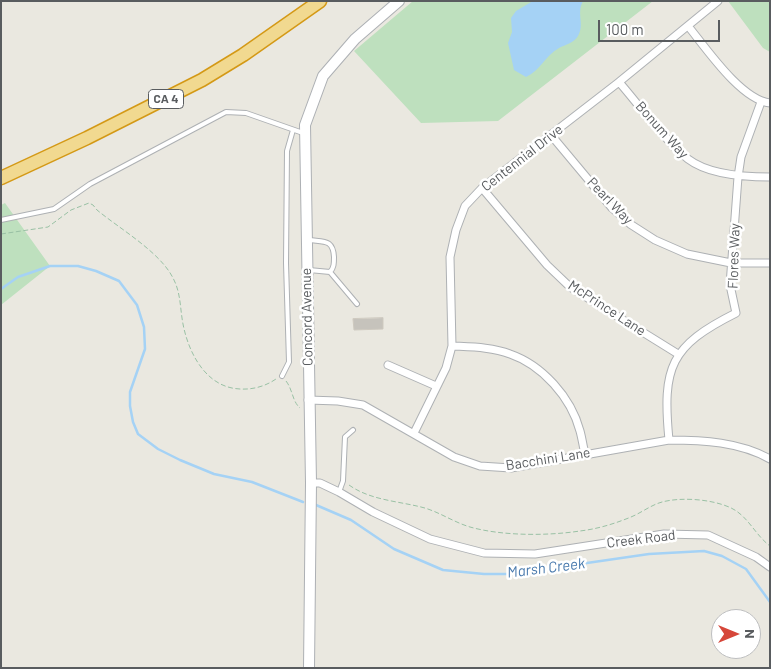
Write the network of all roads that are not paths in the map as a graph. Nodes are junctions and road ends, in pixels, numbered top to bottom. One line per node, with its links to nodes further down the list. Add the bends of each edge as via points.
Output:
1 (320, 1): 13 (highway, CA 4, via 202,80)
2 (399, 1): 9 (street, Concord Avenue, via 356,39 323,76 305,125)
3 (718, 1): 4 (street, Centennial Drive)
4 (688, 26): 5 (street, Centennial Drive); 6 (street, via 729,76)
5 (619, 82): 10 (street, Centennial Drive); 11 (street, Bonum Way, via 672,144 690,160 710,170)
6 (761, 102): 7 (street); 11 (street, Flores Way, via 741,157)
7 (770, 103)
8 (293, 130): 9 (lane); 15 (lane, via 246,113 226,112 90,184 54,209); 25 (lane, via 287,151 289,362)
9 (305, 134): 16 (street, Concord Avenue)
10 (551, 135): 14 (street, Centennial Drive); 17 (street, Pearl Way, via 612,208 630,224 655,240 687,254)
11 (738, 177): 12 (street, Bonum Way); 17 (street, Flores Way)
12 (770, 177)
13 (1, 178)
14 (482, 188): 22 (street, Centennial Drive, via 465,206 450,257); 23 (street, McPrince Lane, via 547,265 570,287)
15 (1, 220)
16 (306, 240): 19 (street, Concord Avenue); 20 (lane, via 331,245 334,263)
17 (731, 263): 18 (street, Pearl Way); 23 (street, Flores Way, via 730,285 736,313 700,334)
18 (770, 263)
19 (307, 270): 20 (lane); 27 (street, Concord Avenue)
20 (330, 272): 21 (lane)
21 (357, 304)
22 (452, 346): 26 (street, Centennial Drive, via 446,368); 31 (street, via 508,353 529,362 559,390 571,408)
23 (678, 354): 30 (street, Flores Way, via 666,393)
24 (388, 365): 26 (street)
25 (282, 376)
26 (436, 386): 29 (street, Centennial Drive)
27 (308, 400): 29 (street, Bacchini Lane, via 364,405); 33 (street, Concord Avenue)
28 (353, 430): 34 (lane, via 345,437 343,481)
29 (414, 433): 31 (street, Bacchini Lane, via 454,456 480,466 511,468)
30 (669, 440): 31 (street, Bacchini Lane); 32 (street, Bacchini Lane, via 737,446)
31 (585, 454)
32 (770, 459)
33 (311, 483): 34 (street, Creek Road, via 320,483); 36 (street, Concord Avenue)
34 (339, 492): 35 (street, Creek Road, via 430,539 484,553 535,554 664,534 708,535)
35 (770, 567)
36 (309, 668)

